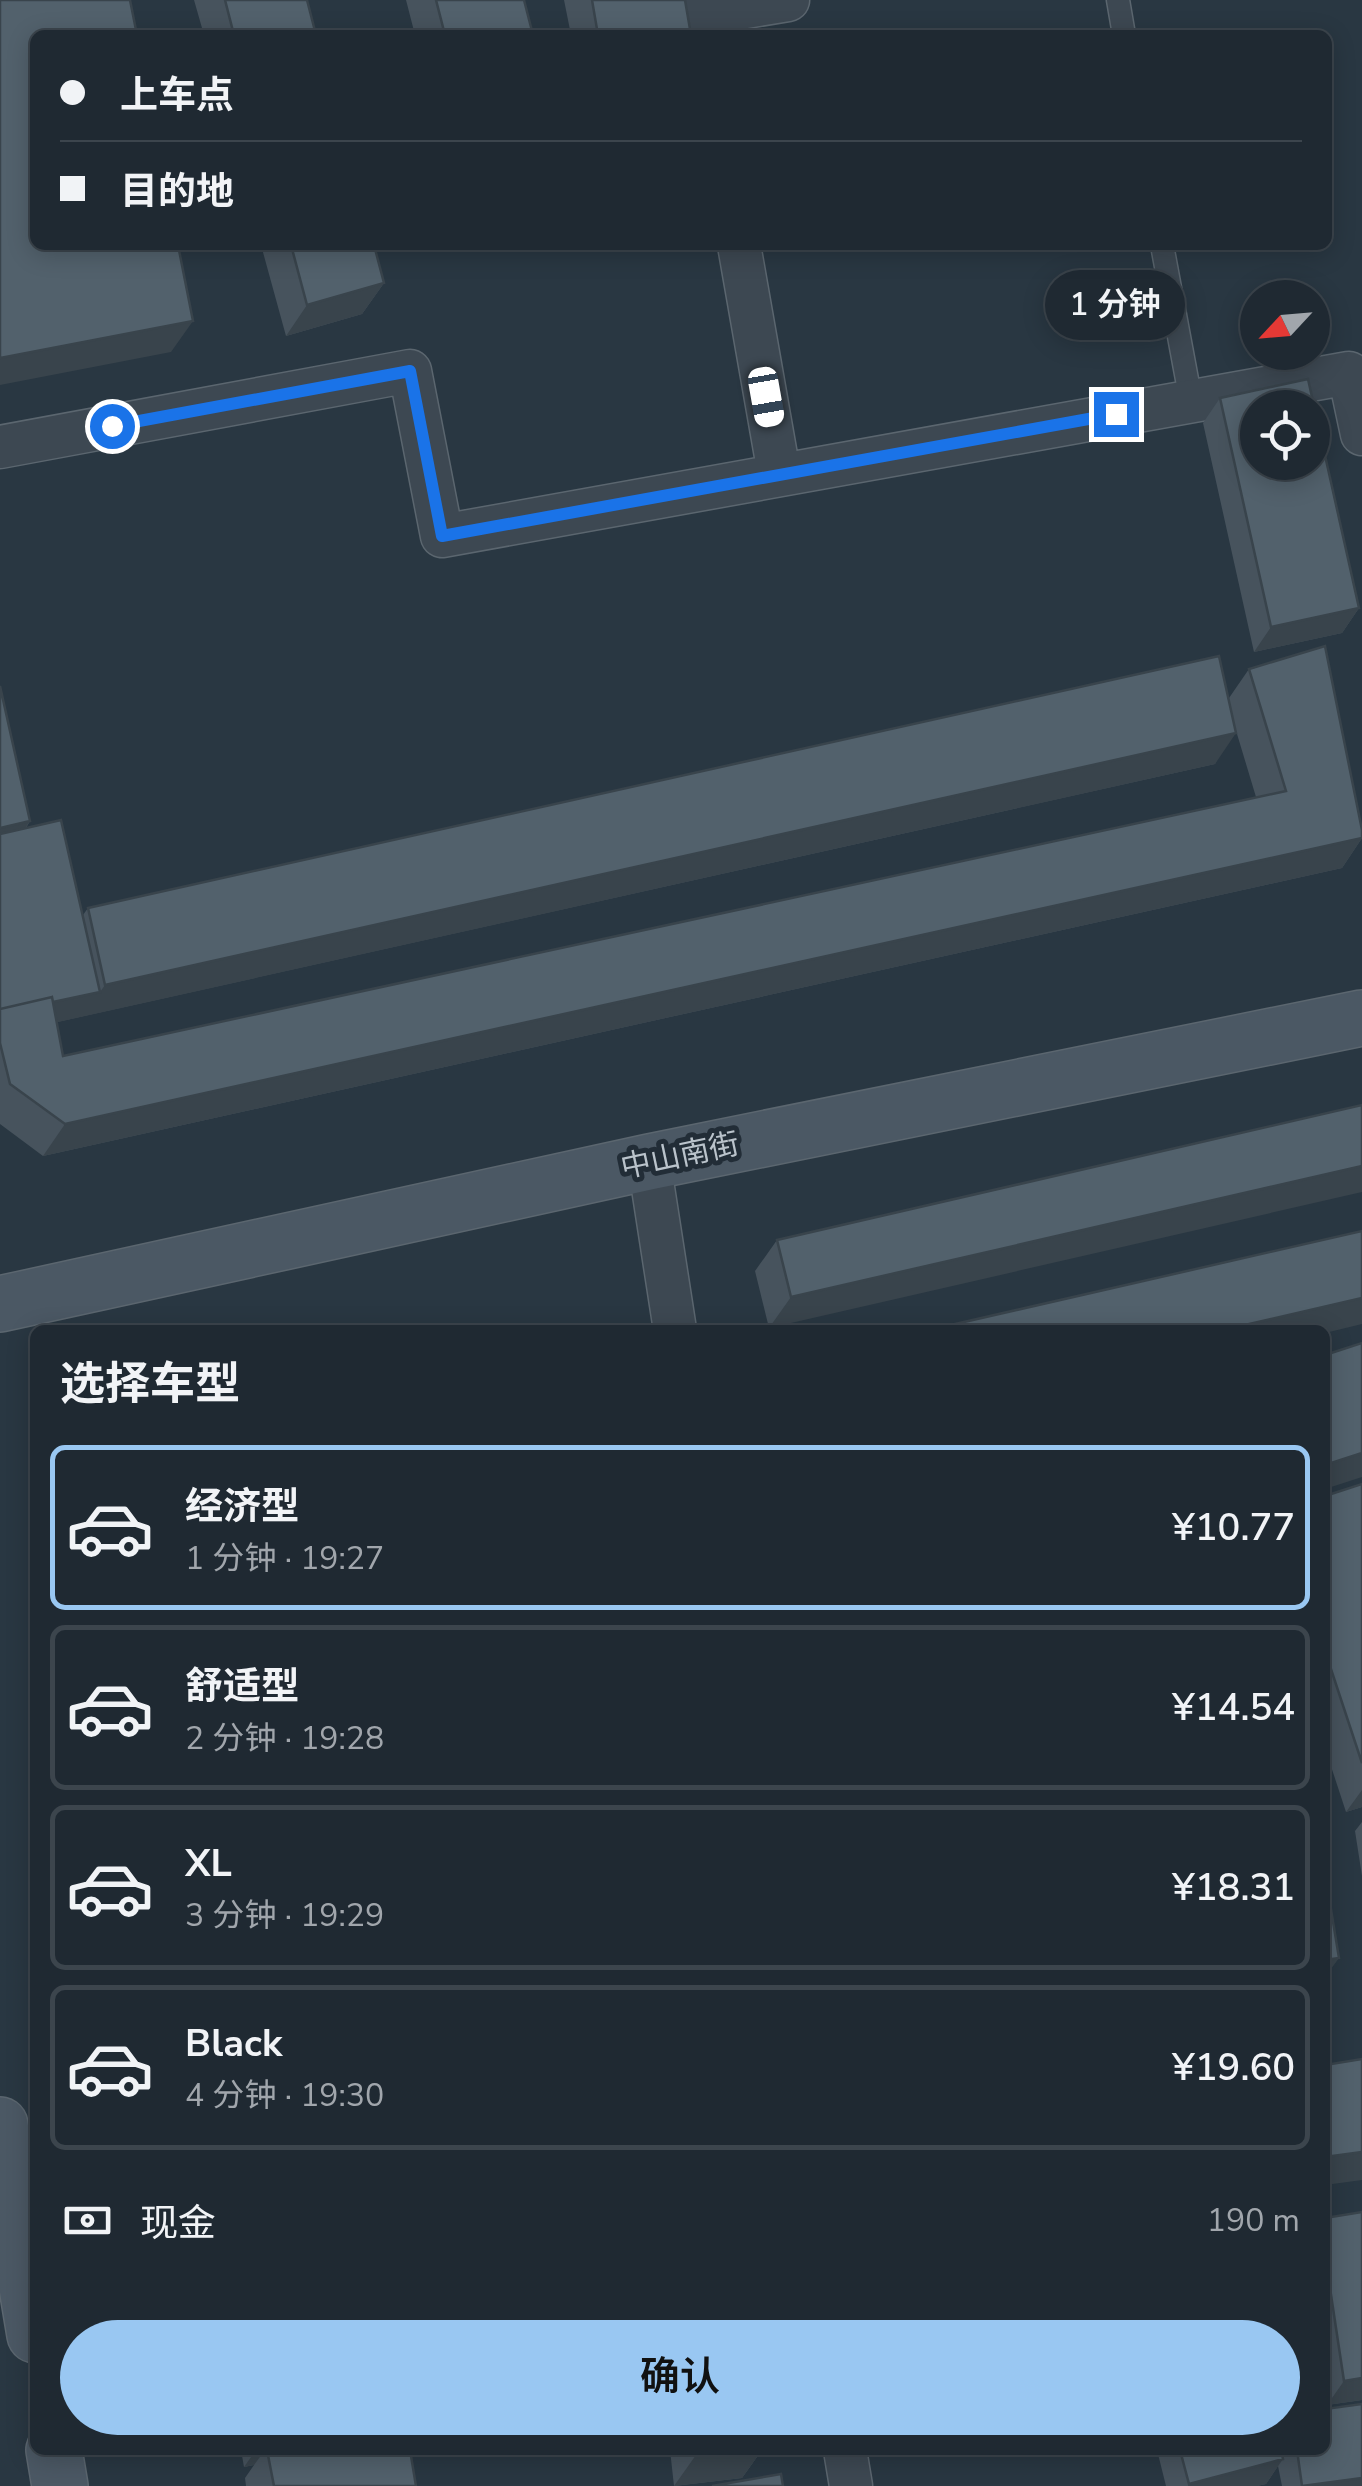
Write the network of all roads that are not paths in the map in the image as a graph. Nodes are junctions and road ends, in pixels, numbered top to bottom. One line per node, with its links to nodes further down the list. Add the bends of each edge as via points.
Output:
1 (788, 0): 3 (street)
2 (1118, 0): 4 (lane)
3 (698, 17)
4 (1123, 30)
5 (740, 250): 10 (street)
6 (1163, 250): 7 (lane)
7 (1190, 401): 8 (street, via 1349,373); 10 (street)
8 (1362, 434)
9 (0, 447): 10 (street, via 410,371 442,536)
10 (780, 474)
11 (1362, 1018): 12 (street, 中山南街)
12 (649, 1162): 13 (street, 中山南街); 14 (street)
13 (0, 1304)
14 (673, 1325)
15 (1, 2140): 16 (street)
16 (30, 2306)
17 (55, 2455): 19 (street)
18 (846, 2455): 20 (street)
19 (60, 2486)
20 (850, 2486)

